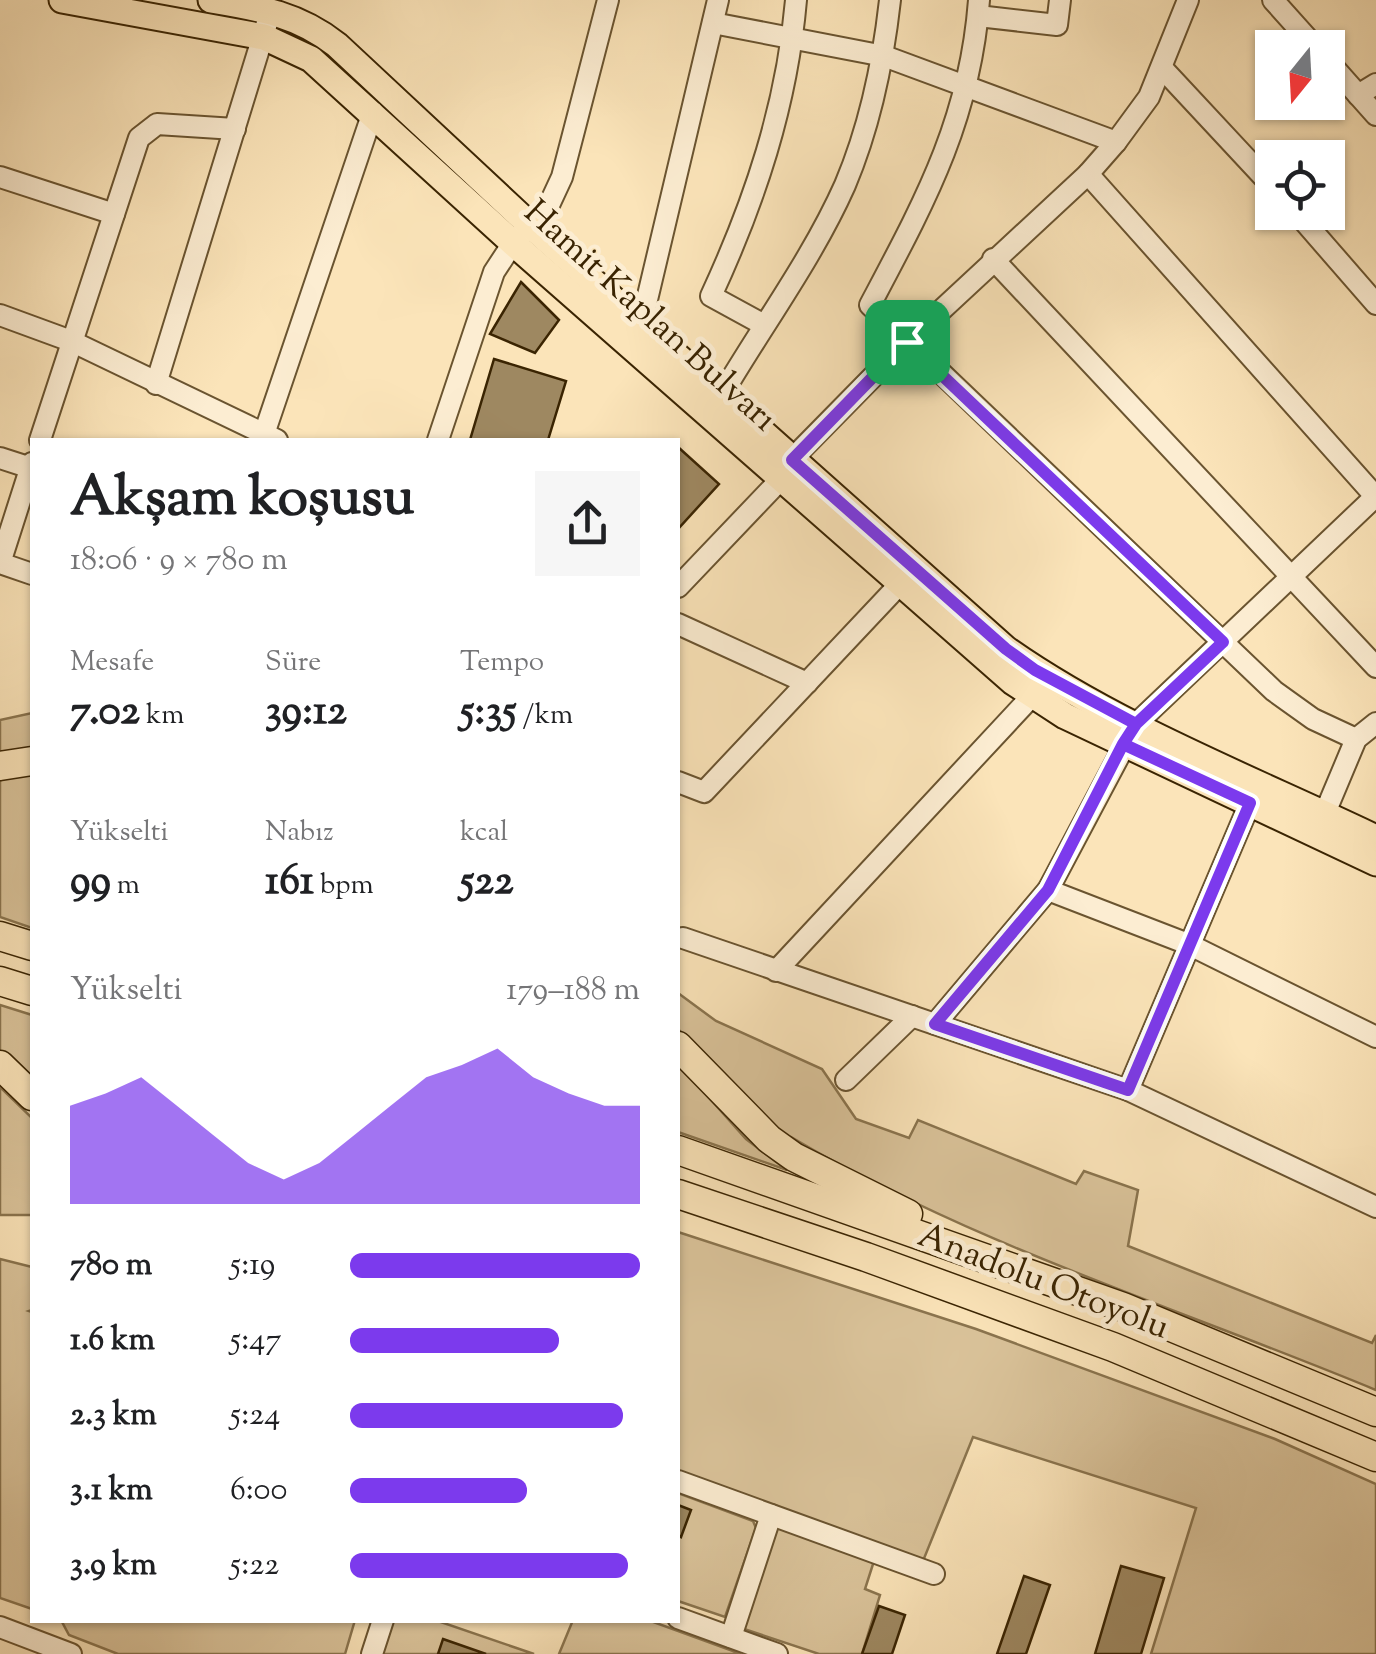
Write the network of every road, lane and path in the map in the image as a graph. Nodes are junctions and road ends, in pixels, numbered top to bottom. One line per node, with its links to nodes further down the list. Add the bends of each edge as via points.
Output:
1 (62, 0): 13 (main road, Hamit Kaplan Bulvarı)
2 (218, 0): 10 (main road, Hamit Kaplan Bulvarı); 13 (street)
3 (608, 0): 31 (street, via 562,176)
4 (718, 0): 12 (street)
5 (796, 0): 16 (street)
6 (890, 0): 17 (street)
7 (1060, 0): 11 (street, via 1056,25)
8 (1188, 0): 18 (street)
9 (1274, 0): 14 (street)
10 (271, 5): 15 (street); 31 (main road, Hamit Kaplan Bulvarı, via 337,45)
11 (979, 8): 20 (street)
12 (713, 23): 16 (street); 35 (street)
13 (214, 28): 15 (main road, Hamit Kaplan Bulvarı)
14 (1300, 30)
15 (264, 37): 22 (main road, Hamit Kaplan Bulvarı, via 312,59); 24 (street)
16 (793, 39): 17 (street); 36 (street, via 762,176 711,296)
17 (884, 56): 20 (street); 36 (street, via 843,189)
18 (1163, 69): 25 (street); 26 (street)
19 (1345, 73): 21 (street)
20 (969, 84): 25 (street); 38 (street, via 932,188 870,305)
21 (1367, 89): 23 (street)
22 (373, 112): 31 (main road, Hamit Kaplan Bulvarı); 42 (street)
23 (1376, 115)
24 (235, 129): 29 (street, via 172,123 148,128); 39 (street)
25 (1116, 142): 27 (street)
26 (1255, 168)
27 (1088, 174): 32 (street); 48 (street)
28 (0, 177): 29 (street)
29 (114, 214): 37 (street)
30 (1312, 230): 33 (street)
31 (522, 235): 35 (main road, Hamit Kaplan Bulvarı); 43 (street, via 494,272); 46 (main road, Hamit Kaplan Bulvarı)
32 (993, 259): 38 (street); 50 (street)
33 (1376, 304)
34 (0, 315): 37 (street)
35 (640, 325): 40 (main road, Hamit Kaplan Bulvarı)
36 (764, 325): 40 (street)
37 (70, 341): 39 (street); 41 (street)
38 (907, 342): 46 (street); 54 (street)
39 (156, 384): 42 (street)
40 (721, 396): 46 (main road, Hamit Kaplan Bulvarı)
41 (41, 438)
42 (268, 438)
43 (439, 438)
44 (0, 458): 45 (street)
45 (30, 466)
46 (786, 470): 51 (street); 52 (main road, Hamit Kaplan Bulvarı); 59 (main road, Hamit Kaplan Bulvarı, via 1006,649)
47 (30, 472): 49 (street, via 0,563)
48 (1376, 497): 50 (street)
49 (30, 573)
50 (1292, 574): 54 (street); 55 (street)
51 (680, 585)
52 (899, 585): 56 (street); 57 (main road, Hamit Kaplan Bulvarı)
53 (680, 625): 56 (street)
54 (1223, 642): 59 (street); 60 (street, via 1295,707)
55 (1376, 667)
56 (806, 684): 63 (street, via 704,792)
57 (1032, 696): 59 (main road, Hamit Kaplan Bulvarı); 73 (street)
58 (1376, 723): 60 (street)
59 (1130, 734): 64 (main road, Hamit Kaplan Bulvarı); 65 (main road, Hamit Kaplan Bulvarı); 68 (street)
60 (1356, 739): 65 (street)
61 (30, 761): 62 (highway)
62 (0, 766)
63 (680, 783)
64 (1250, 803): 65 (main road, Hamit Kaplan Bulvarı); 71 (street)
65 (1320, 823): 66 (main road, Hamit Kaplan Bulvarı); 67 (main road, Hamit Kaplan Bulvarı)
66 (1376, 838)
67 (1376, 862)
68 (1048, 890): 71 (street); 77 (street)
69 (0, 936): 72 (highway)
70 (683, 938): 73 (street)
71 (1188, 944): 78 (street); 82 (street)
72 (30, 945)
73 (776, 971): 76 (street)
74 (0, 981): 75 (highway)
75 (30, 990)
76 (912, 1016): 77 (street); 81 (street)
77 (935, 1024): 82 (street)
78 (1376, 1037)
79 (680, 1048): 89 (highway, via 740,1113 794,1157)
80 (0, 1065): 83 (highway)
81 (846, 1080)
82 (1128, 1090): 86 (street)
83 (30, 1094)
84 (680, 1151): 89 (highway, Anadolu Otoyolu)
85 (680, 1195): 88 (highway, Anadolu Otoyolu)
86 (1376, 1207)
87 (680, 1213): 88 (highway)
88 (866, 1257): 91 (highway, Anadolu Otoyolu, via 1113,1347)
89 (1032, 1274): 90 (highway, Anadolu Otoyolu)
90 (1376, 1412)
91 (1376, 1457)
92 (680, 1482): 93 (street)
93 (770, 1514): 94 (street); 98 (street)
94 (934, 1574)
95 (680, 1619): 98 (street)
96 (382, 1623): 100 (street)
97 (0, 1627): 99 (street)
98 (731, 1637): 101 (street)
99 (71, 1654)
100 (372, 1654)
101 (776, 1654)

